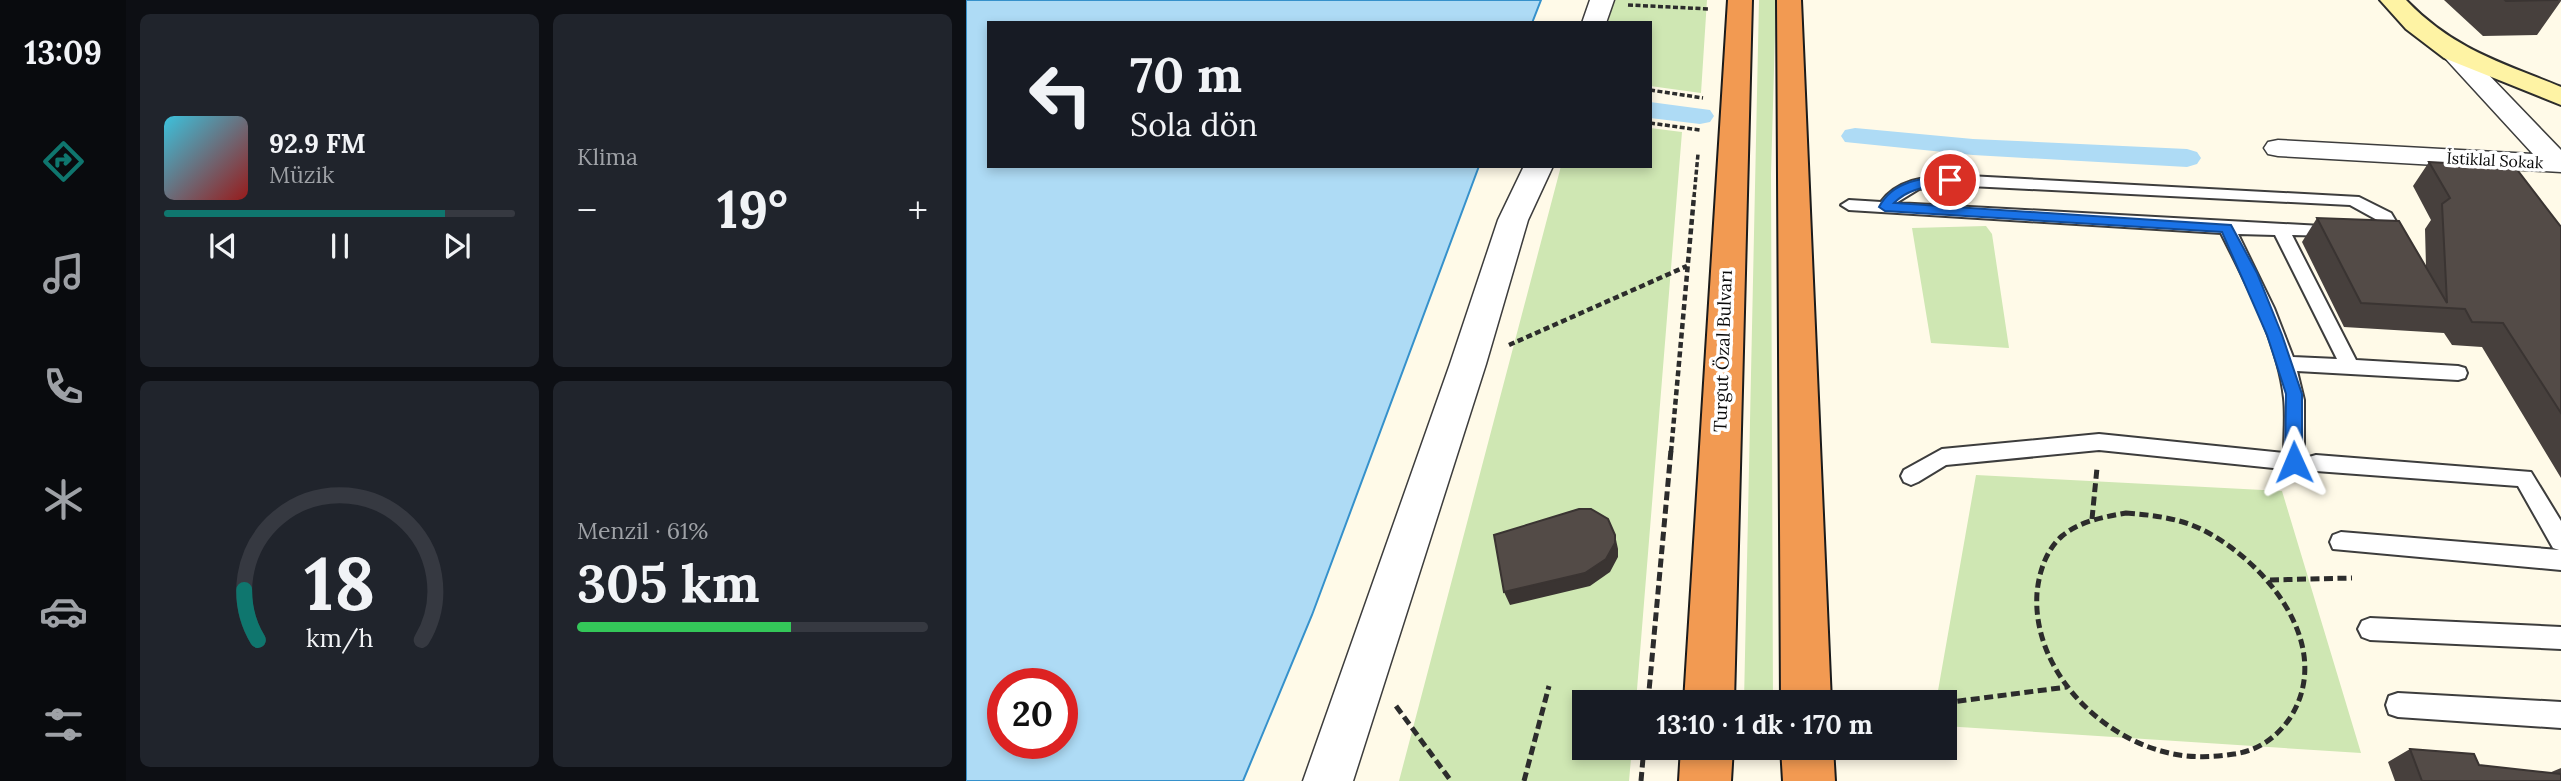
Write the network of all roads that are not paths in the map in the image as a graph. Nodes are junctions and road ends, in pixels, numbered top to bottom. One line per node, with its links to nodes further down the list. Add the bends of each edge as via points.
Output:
1 (1789, 0): 27 (highway)
2 (2392, 0): 4 (street)
3 (1720, 9): 26 (highway, Turgut Özal Bulvarı)
4 (2453, 52): 5 (street); 8 (street, İstiklal Sokak, via 2558,164)
5 (2498, 70): 6 (street); 7 (street)
6 (2561, 91)
7 (2561, 97)
8 (2278, 148)
9 (1538, 168): 32 (street, via 1513,220)
10 (1849, 205): 11 (lane)
11 (1885, 207): 12 (lane); 15 (lane, via 1903,189 1926,181 1950,180 2353,200 2385,217)
12 (2227, 228): 13 (lane); 16 (lane)
13 (2281, 230): 14 (lane); 17 (lane)
14 (2346, 232)
15 (2402, 243)
16 (2284, 363): 17 (lane); 20 (lane, via 2294,394 2294,462 2099,442 1942,457)
17 (2350, 366): 18 (lane)
18 (2458, 373)
19 (2316, 463): 21 (lane, via 2524,478)
20 (1911, 476)
21 (2561, 541)
22 (2340, 542): 23 (lane)
23 (2561, 560)
24 (2370, 629): 25 (lane)
25 (2561, 638)
26 (1709, 690)
27 (1806, 690)
28 (2398, 705): 29 (lane)
29 (2561, 715)
30 (1706, 760): 33 (highway)
31 (1808, 760): 34 (highway)
32 (1328, 781)
33 (1705, 781)
34 (1809, 781)

